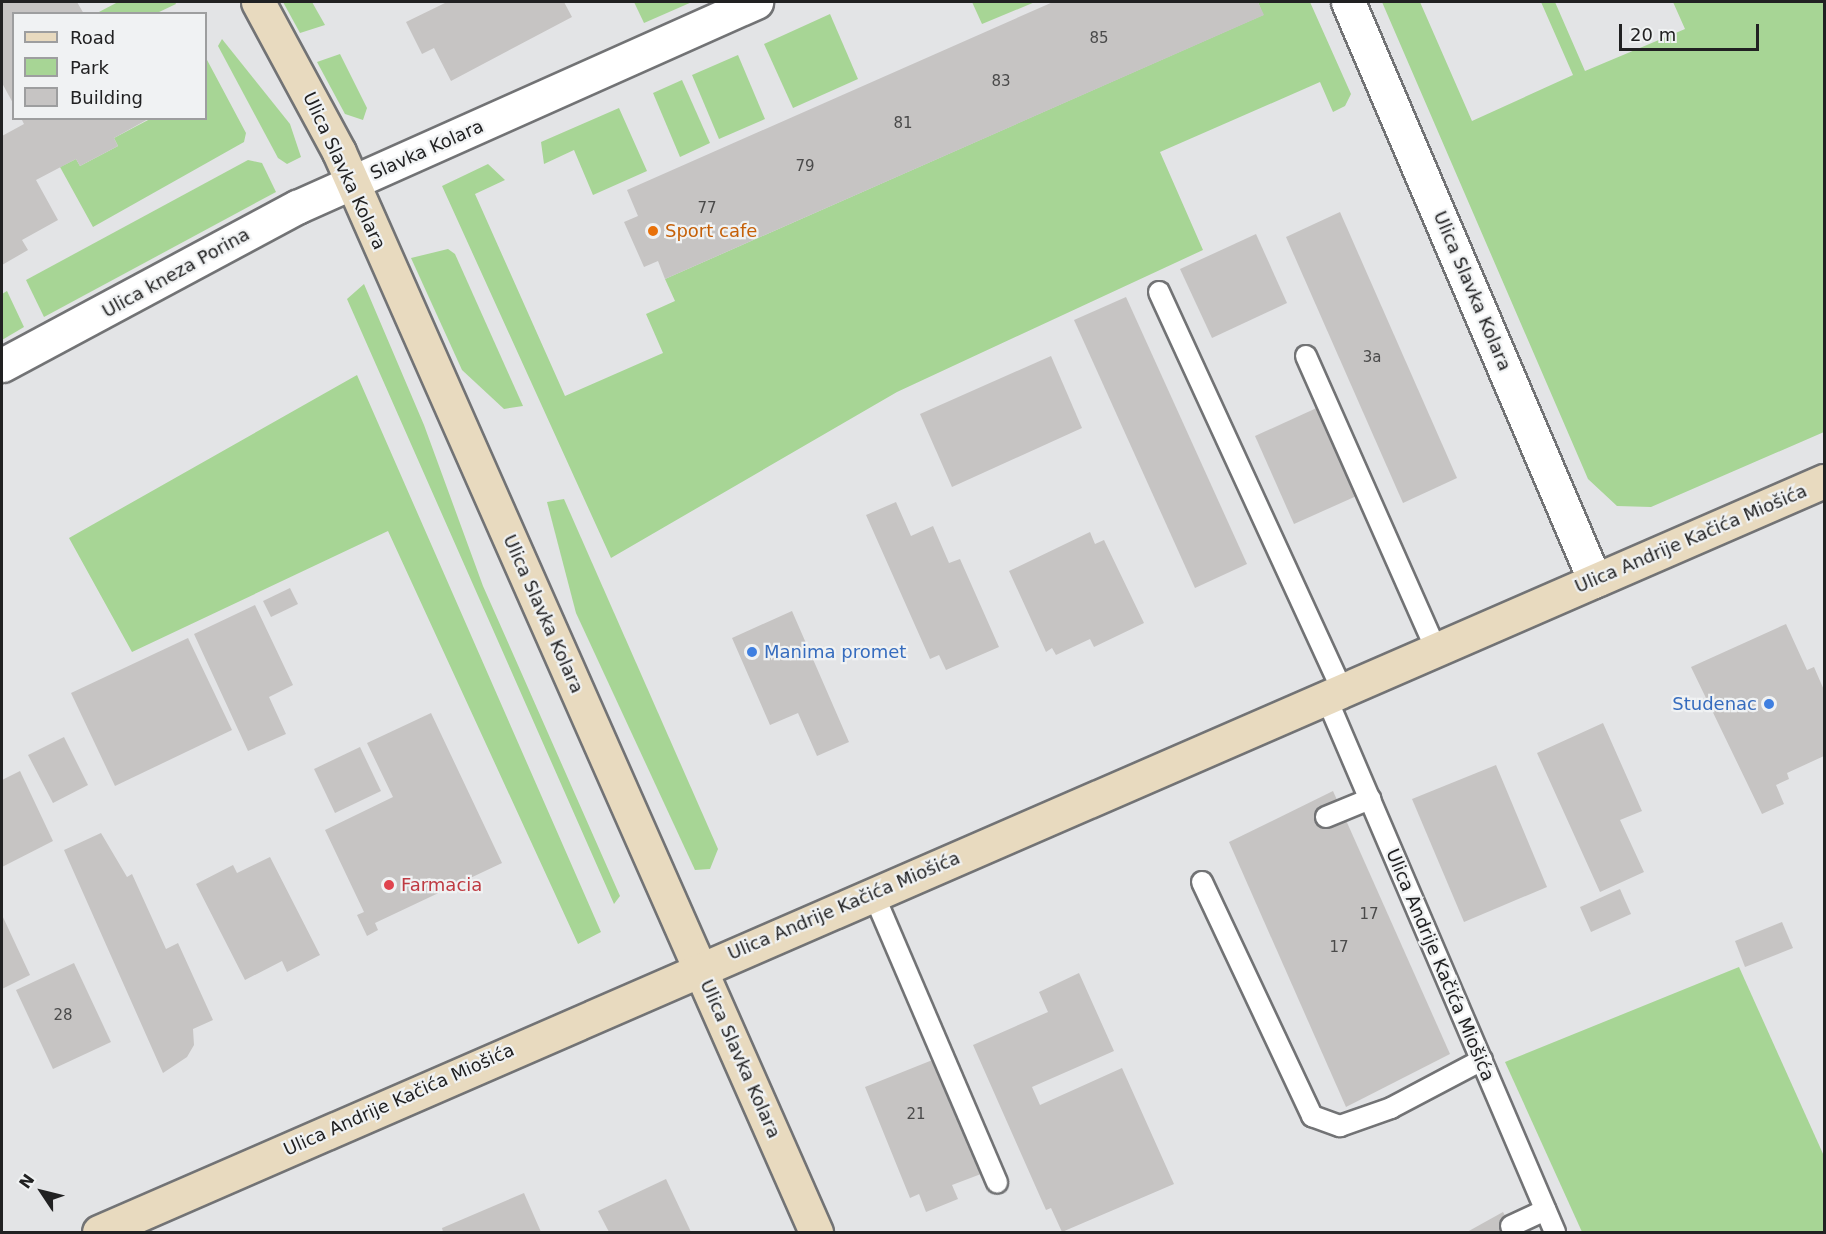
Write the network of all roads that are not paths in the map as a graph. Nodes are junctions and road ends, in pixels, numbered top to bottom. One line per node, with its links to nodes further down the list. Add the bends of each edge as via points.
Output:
1 (258, 2): 4 (main road, Ulica Slavka Kolara)
2 (756, 2): 4 (street, Slavka Kolara)
3 (1348, 2): 9 (street, Ulica Slavka Kolara)
4 (352, 184): 7 (street, Ulica kneza Porina, via 297,207); 16 (main road, Ulica Slavka Kolara)
5 (1159, 292): 11 (lane)
6 (1306, 356): 10 (lane)
7 (2, 365)
8 (1824, 482): 9 (main road, Ulica Andrije Kačića Miošića)
9 (1595, 581): 10 (main road, Ulica Andrije Kačića Miošića)
10 (1436, 650): 11 (main road, Ulica Andrije Kačića Miošića)
11 (1334, 694): 12 (lane, Ulica Andrije Kačića Miošića); 15 (main road, Ulica Andrije Kačića Miošića)
12 (1370, 798): 13 (lane); 17 (lane, Ulica Andrije Kačića Miošića)
13 (1326, 817)
14 (1202, 882): 17 (lane, via 1312,1116 1340,1126 1391,1108)
15 (873, 893): 16 (main road, Ulica Andrije Kačića Miošića); 18 (lane)
16 (700, 968): 21 (main road, Ulica Andrije Kačića Miošića); 22 (main road, Ulica Slavka Kolara)
17 (1482, 1060): 19 (lane, Ulica Andrije Kačića Miošića)
18 (997, 1183)
19 (1545, 1210): 20 (lane); 23 (lane, Ulica Andrije Kačića Miošića)
20 (1511, 1226)
21 (99, 1233)
22 (816, 1233)
23 (1555, 1233)

